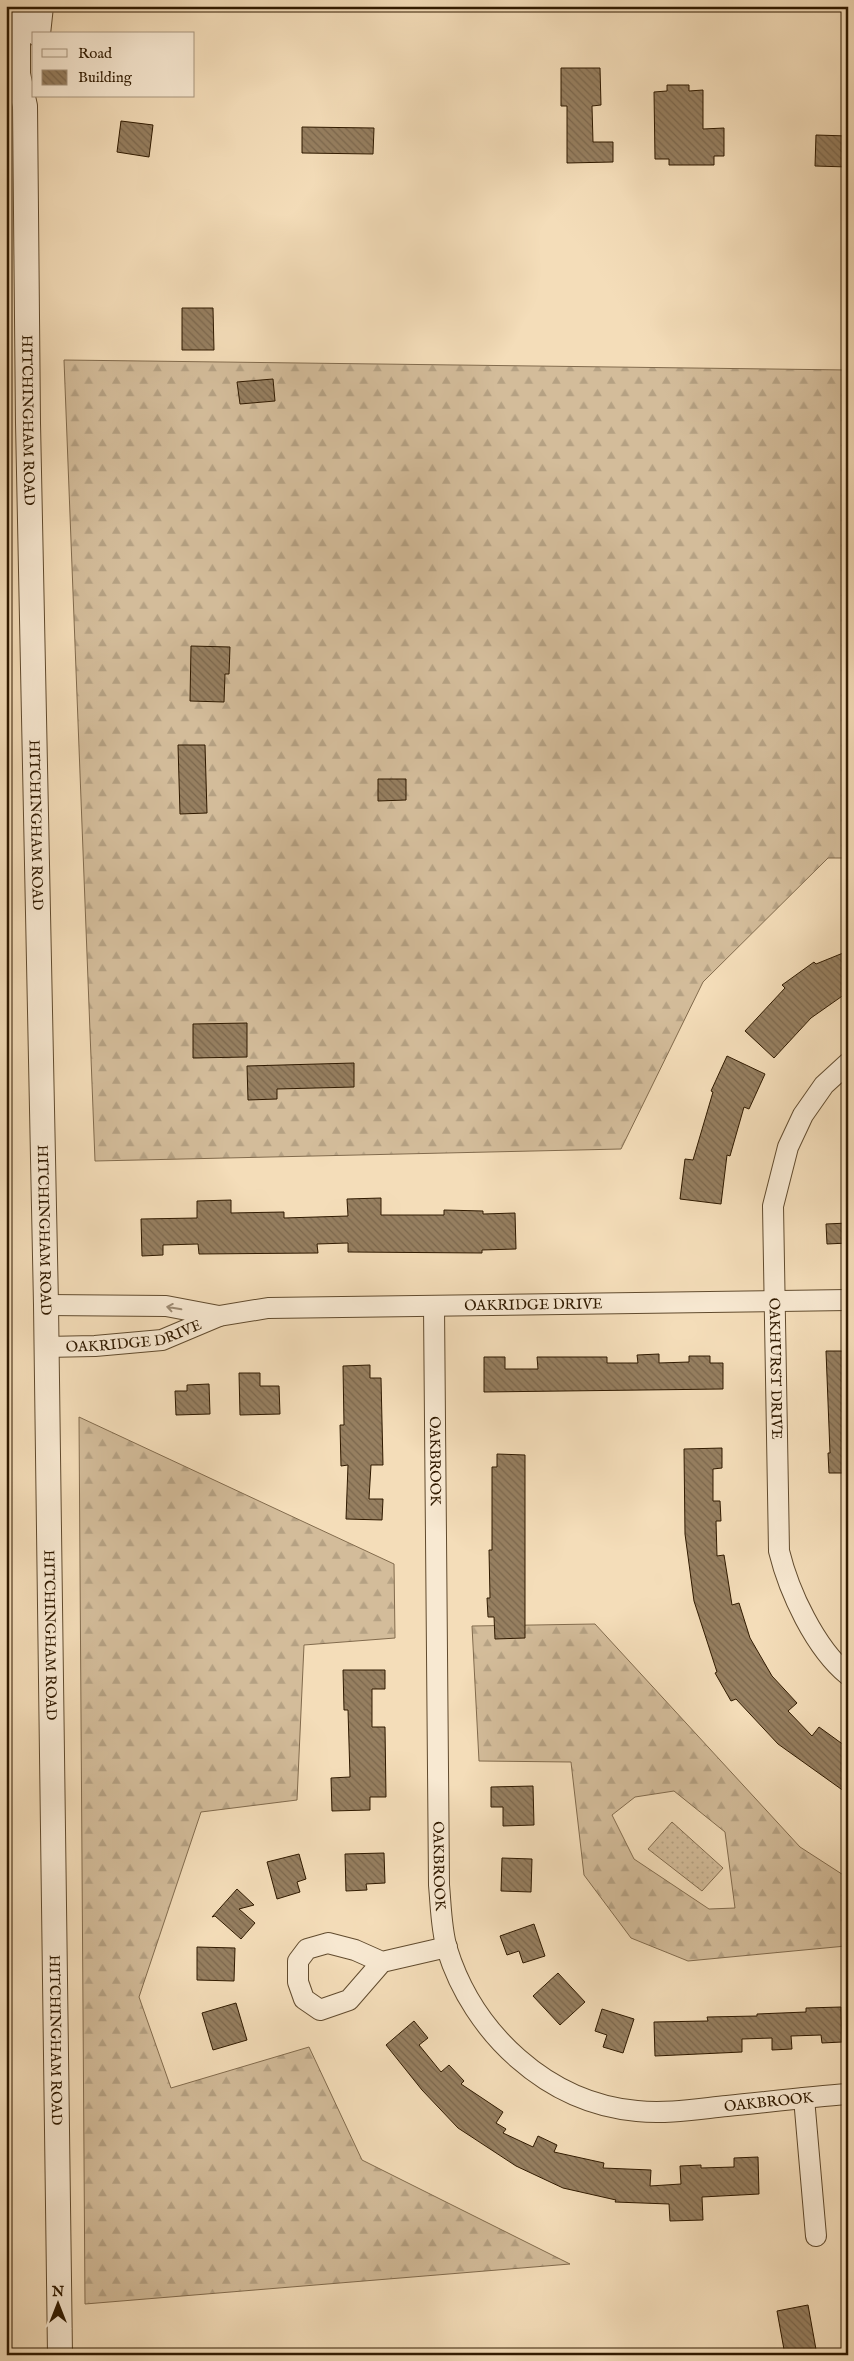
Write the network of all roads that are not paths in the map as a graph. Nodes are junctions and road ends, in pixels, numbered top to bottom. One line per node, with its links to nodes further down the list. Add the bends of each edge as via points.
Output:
1 (18, 6): 5 (street, HITCHINGHAM ROAD, via 18,74)
2 (41, 6): 3 (street)
3 (38, 32)
4 (32, 74): 5 (street, HITCHINGHAM ROAD)
5 (25, 106): 9 (street, HITCHINGHAM ROAD, via 28,424)
6 (848, 1063): 8 (street, OAKHURST DRIVE, via 824,1085 803,1115 788,1147 773,1206)
7 (848, 1300): 8 (street, OAKRIDGE DRIVE)
8 (773, 1301): 10 (street, OAKRIDGE DRIVE); 13 (street, OAKHURST DRIVE, via 779,1551 785,1576 809,1623 834,1661)
9 (46, 1305): 11 (street, OAKRIDGE DRIVE, one-way to 9, via 166,1306); 12 (street, HITCHINGHAM ROAD)
10 (434, 1306): 11 (street, OAKRIDGE DRIVE, via 268,1308); 14 (street, OAKBROOK, via 439,1885)
11 (219, 1316): 12 (street, OAKRIDGE DRIVE, via 162,1340)
12 (45, 1347): 19 (street, HITCHINGHAM ROAD)
13 (848, 1675)
14 (447, 1947): 15 (street); 17 (street, OAKBROOK, via 475,2010 493,2035 512,2056 566,2090 612,2108 637,2111 668,2112)
15 (382, 1962)
16 (848, 2094): 17 (street, OAKBROOK)
17 (804, 2098): 18 (street)
18 (816, 2236)
19 (60, 2355)

